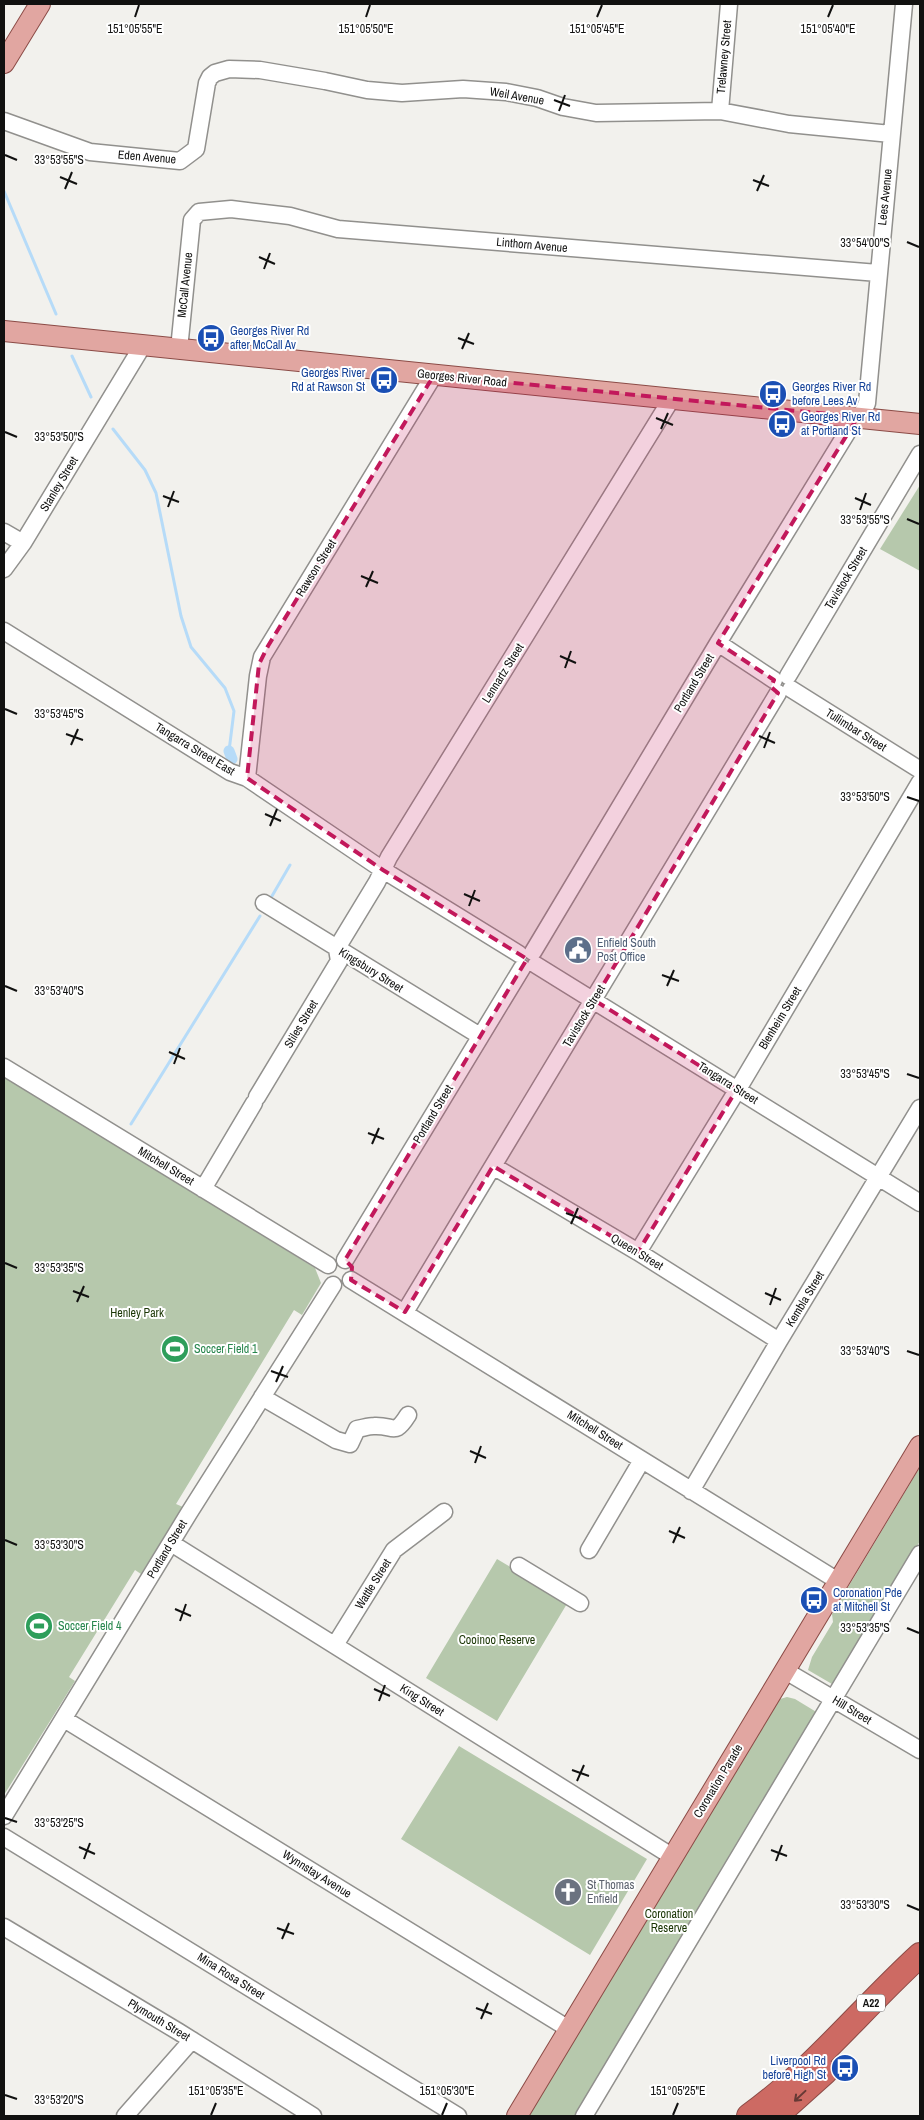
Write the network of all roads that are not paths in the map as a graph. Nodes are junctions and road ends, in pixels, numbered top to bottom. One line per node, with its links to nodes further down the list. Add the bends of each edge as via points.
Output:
1 (40, 4): 4 (main road)
2 (729, 4): 6 (street, Trelawney Street)
3 (904, 4): 8 (street, Lees Avenue)
4 (4, 63)
5 (207, 83): 6 (street, Weil Avenue, via 215,73 229,68 260,70 367,90 506,92 596,113); 7 (street, Eden Avenue, via 196,150 180,161 90,152)
6 (720, 111): 8 (street, Weil Avenue, via 788,124)
7 (4, 121)
8 (892, 134): 10 (street, Lees Avenue)
9 (192, 220): 10 (street, Linthorn Avenue, via 199,212 207,210 238,210 290,216 338,229); 13 (street, McCall Avenue)
10 (878, 273): 16 (street, Lees Avenue, via 868,402)
11 (4, 331): 12 (main road, Georges River Road)
12 (143, 346): 13 (main road, Georges River Road); 20 (street, Stanley Street)
13 (179, 349): 14 (main road, Georges River Road)
14 (434, 375): 15 (main road, Georges River Road); 26 (street, Rawson Street, via 262,657)
15 (672, 398): 16 (main road, Georges River Road); 28 (street, Lennartz Street)
16 (858, 417): 17 (main road, Georges River Road); 23 (street, Portland Street)
17 (920, 424)
18 (920, 454): 24 (street, Tavistock Street)
19 (4, 532): 20 (street)
20 (22, 543): 21 (street, Stanley Street)
21 (4, 569)
22 (4, 631): 26 (street, Tangarra Street East, via 230,772)
23 (718, 643): 24 (street, Tullimbar Street); 31 (street, Portland Street)
24 (783, 684): 25 (street, Tullimbar Street); 32 (street, Tavistock Street)
25 (920, 770)
26 (247, 778): 28 (street, Tangarra Street East)
27 (920, 782): 35 (street, Blenheim Street)
28 (383, 870): 30 (street, Lennartz Street); 31 (street, Tangarra Street)
29 (264, 903): 30 (street, Kingsbury Street)
30 (337, 949): 33 (street, Kingsbury Street); 39 (street, Stiles Street, via 339,962)
31 (527, 960): 32 (street, Tangarra Street); 33 (street, Portland Street)
32 (594, 1000): 35 (street, Tangarra Street); 37 (street, Tavistock Street)
33 (480, 1036): 42 (street, Portland Street)
34 (4, 1067): 39 (street, Mitchell Street)
35 (737, 1089): 38 (street, Tangarra Street); 41 (street, Blenheim Street)
36 (920, 1108): 38 (street, Kembla Street)
37 (493, 1166): 41 (street, Queen Street); 46 (street, Tavistock Street)
38 (879, 1178): 40 (street, Tangarra Street); 47 (street, Kembla Street)
39 (203, 1189): 43 (street, Mitchell Street)
40 (920, 1204)
41 (638, 1252): 47 (street, Queen Street)
42 (345, 1260): 43 (street, via 334,1260); 44 (street, via 352,1268)
43 (328, 1265): 45 (street, via 326,1276)
44 (351, 1280): 45 (street, via 345,1285); 46 (street, Mitchell Street)
45 (333, 1285): 48 (street, Portland Street)
46 (405, 1312): 51 (street, Mitchell Street)
47 (779, 1342): 52 (street, Kembla Street)
48 (262, 1397): 49 (street, via 336,1440 350,1444 357,1429 375,1426 393,1430 400,1427); 54 (street, Portland Street)
49 (408, 1414)
50 (920, 1446): 58 (main road, Coronation Parade)
51 (642, 1460): 52 (street, Mitchell Street); 55 (street)
52 (691, 1491): 58 (street, Mitchell Street)
53 (444, 1512): 60 (street, Wattle Street, via 394,1550)
54 (171, 1543): 60 (street, King Street); 63 (street, Portland Street)
55 (589, 1550)
56 (920, 1554): 62 (street)
57 (519, 1566): 59 (street)
58 (838, 1580): 61 (main road, Coronation Parade)
59 (580, 1603)
60 (335, 1645): 67 (street, King Street)
61 (784, 1670): 62 (street, Hill Street); 67 (main road, Coronation Parade)
62 (833, 1698): 64 (street, Hill Street); 78 (street)
63 (64, 1719): 65 (street, Portland Street); 71 (street, Wynnstay Avenue)
64 (920, 1750)
65 (4, 1816)
66 (4, 1837): 76 (street, Mina Rosa Street)
67 (673, 1857): 71 (main road, Coronation Parade)
68 (4, 1926): 72 (street, Plymouth Street)
69 (920, 1955): 79 (highway, A22, via 823,2053)
70 (920, 1974): 80 (highway, A22, one-way to 80, via 840,2057)
71 (570, 2029): 77 (main road, Coronation Parade)
72 (192, 2040): 73 (street, Plymouth Street); 74 (street)
73 (293, 2111): 75 (street, Plymouth Street)
74 (125, 2116)
75 (313, 2116)
76 (458, 2116)
77 (517, 2116)
78 (584, 2116)
79 (749, 2116)
80 (776, 2116)

